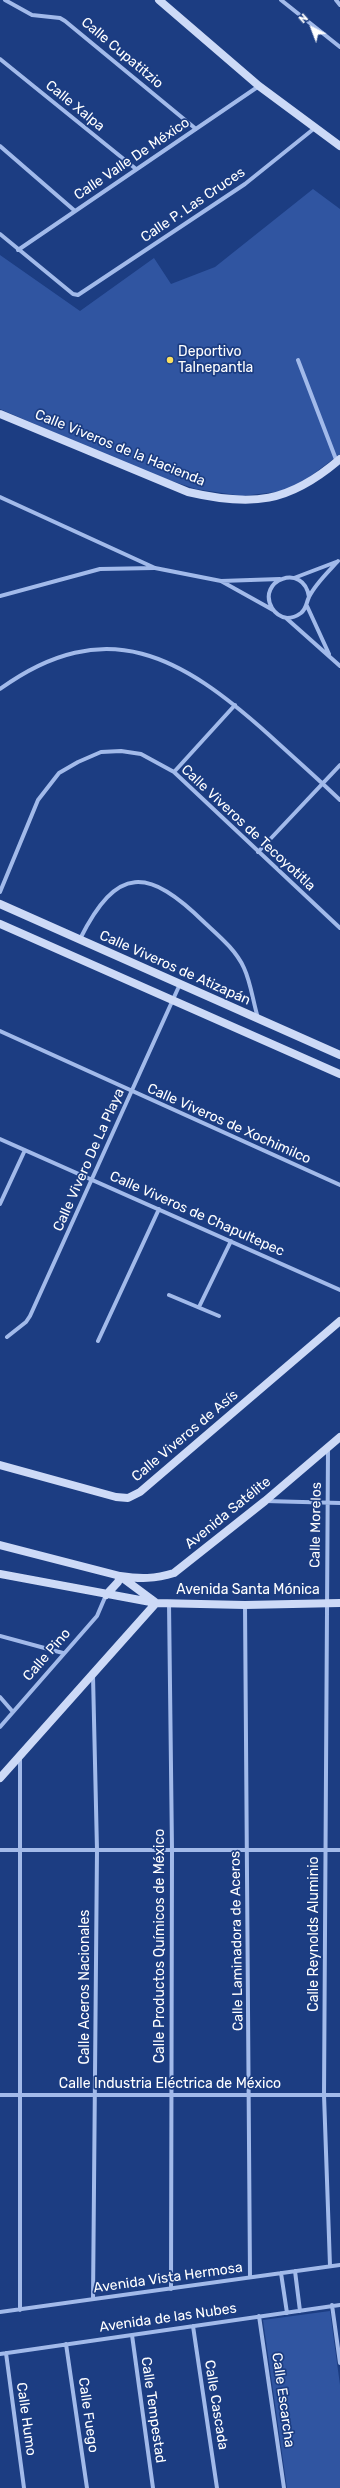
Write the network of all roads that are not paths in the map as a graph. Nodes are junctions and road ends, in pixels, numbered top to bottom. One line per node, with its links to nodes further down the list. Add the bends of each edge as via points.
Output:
1 (5, 0): 10 (street, Calle Cupatitzio, via 32,16 60,18 65,21)
2 (159, 0): 8 (street)
3 (281, 0): 6 (street)
4 (336, 0): 5 (street)
5 (340, 6)
6 (340, 47)
7 (0, 59): 13 (street, Calle Xalpa)
8 (259, 86): 9 (street); 10 (street, Calle Valle De México)
9 (316, 127): 12 (street); 16 (street, Calle P. Las Cruces, via 245,184 78,295 73,294)
10 (196, 129): 13 (street, Calle Valle De México)
11 (0, 146): 14 (street)
12 (340, 146)
13 (136, 169): 14 (street, Calle Valle De México)
14 (75, 211): 16 (street, Calle Valle De México)
15 (0, 234): 16 (street)
16 (18, 250)
17 (298, 360): 19 (street)
18 (0, 414): 19 (street, Calle Viveros de la Hacienda, via 188,492 209,497 241,500 276,497 294,492)
19 (339, 463)
20 (1, 498): 22 (street)
21 (339, 560): 23 (street); 27 (street)
22 (156, 568): 25 (street); 26 (street, via 100,569)
23 (294, 578): 24 (street); 27 (street, via 303,583)
24 (280, 579): 25 (street); 29 (street, via 269,593 269,602)
25 (220, 581): 29 (street)
26 (0, 596)
27 (309, 597): 28 (street)
28 (307, 606): 30 (street, via 295,617); 31 (street)
29 (273, 610): 30 (street)
30 (286, 618): 31 (street)
31 (330, 656): 32 (street)
32 (340, 666)
33 (0, 689): 34 (street, via 18,676 71,653 120,650 146,654 188,671)
34 (235, 705): 36 (street); 37 (street)
35 (340, 765): 37 (street)
36 (174, 772): 39 (street, Calle Viveros de Tecoyotitla); 40 (street, Calle Viveros de Tecoyotitla, via 141,754 121,751 101,752 59,774 38,800)
37 (322, 783): 38 (street); 39 (street)
38 (340, 800)
39 (258, 852): 43 (street, Calle Viveros de Tecoyotitla)
40 (0, 892)
41 (0, 904): 44 (street, Calle Viveros de Atizapán)
42 (0, 924): 46 (street)
43 (340, 928)
44 (80, 939): 45 (street, Calle Viveros de Atizapán); 47 (street, via 93,913 108,894 126,884 147,881 171,893 190,907 235,953 244,968)
45 (180, 984): 46 (street, Calle Vivero De La Playa); 47 (street, Calle Viveros de Atizapán)
46 (172, 1000): 50 (street); 51 (street, Calle Vivero De La Playa)
47 (258, 1019): 49 (street, Calle Viveros de Atizapán)
48 (0, 1031): 51 (street, Calle Viveros de Xochimilco)
49 (340, 1055)
50 (340, 1074)
51 (132, 1092): 54 (street, Calle Vivero De La Playa); 55 (street, Calle Viveros de Xochimilco)
52 (0, 1139): 53 (street, Calle Viveros de Chapultepec)
53 (25, 1150): 54 (street, Calle Viveros de Chapultepec); 56 (street)
54 (93, 1180): 57 (street, Calle Viveros de Chapultepec); 64 (street, Calle Vivero De La Playa, via 30,1316)
55 (340, 1185)
56 (0, 1204)
57 (160, 1210): 58 (street, Calle Viveros de Chapultepec); 65 (street)
58 (231, 1241): 59 (street, Calle Viveros de Chapultepec); 61 (street)
59 (340, 1290)
60 (169, 1295): 61 (street)
61 (199, 1307): 62 (street)
62 (219, 1316)
63 (340, 1321): 68 (street, Calle Viveros de Asís, via 140,1492 128,1498 116,1497)
64 (7, 1337)
65 (98, 1341)
66 (340, 1437): 67 (street, Avenida Satélite)
67 (328, 1447): 69 (street, Avenida Satélite); 70 (street, Calle Morelos)
68 (0, 1465)
69 (265, 1501): 70 (street); 74 (street, Avenida Satélite, via 174,1573 146,1579)
70 (327, 1502): 71 (street); 78 (street, Calle Morelos)
71 (340, 1503)
72 (0, 1545): 74 (street)
73 (0, 1574): 75 (street, Avenida Santa Mónica)
74 (120, 1576): 75 (street); 76 (street)
75 (106, 1595): 76 (street, Avenida Santa Mónica); 82 (street, Calle Pino, via 97,1616)
76 (156, 1603): 77 (street, Avenida Santa Mónica); 83 (street)
77 (169, 1603): 80 (street, Avenida Santa Mónica); 92 (street, Calle Productos Químicos de México)
78 (326, 1603): 79 (street, Avenida Santa Mónica); 80 (street, Avenida Santa Mónica); 94 (street, Calle Reynolds Aluminio)
79 (340, 1603)
80 (245, 1605): 93 (street, Calle Laminadora de Aceros)
81 (0, 1636): 82 (street)
82 (63, 1654): 85 (street, Calle Pino)
83 (93, 1674): 87 (street); 91 (street, Calle Aceros Nacionales)
84 (0, 1697): 85 (street)
85 (13, 1712): 86 (street, Calle Pino)
86 (0, 1726)
87 (20, 1756): 88 (street); 90 (street)
88 (0, 1778)
89 (0, 1850): 90 (street)
90 (19, 1850): 91 (street); 97 (street)
91 (97, 1850): 92 (street); 98 (street, Calle Aceros Nacionales)
92 (172, 1850): 93 (street); 99 (street, Calle Productos Químicos de México)
93 (247, 1850): 94 (street); 100 (street, Calle Laminadora de Aceros)
94 (325, 1850): 95 (street); 101 (street, Calle Reynolds Aluminio)
95 (340, 1850)
96 (0, 2095): 97 (street, Calle Industria Eléctrica de México)
97 (18, 2095): 98 (street, Calle Industria Eléctrica de México); 112 (street)
98 (96, 2095): 99 (street, Calle Industria Eléctrica de México); 109 (street, Calle Aceros Nacionales)
99 (170, 2095): 100 (street, Calle Industria Eléctrica de México); 108 (street, Calle Productos Químicos de México)
100 (250, 2095): 101 (street, Calle Industria Eléctrica de México); 107 (street, Calle Laminadora de Aceros)
101 (324, 2095): 102 (street, Calle Industria Eléctrica de México); 104 (street, Calle Reynolds Aluminio)
102 (340, 2095)
103 (340, 2265): 104 (street, Avenida Vista Hermosa)
104 (330, 2266): 105 (street, Avenida Vista Hermosa)
105 (295, 2271): 106 (street, Avenida Vista Hermosa); 113 (street)
106 (281, 2273): 107 (street, Avenida Vista Hermosa); 115 (street)
107 (250, 2278): 108 (street, Avenida Vista Hermosa)
108 (171, 2289): 109 (street, Avenida Vista Hermosa)
109 (93, 2299): 112 (street, Avenida Vista Hermosa)
110 (332, 2305): 111 (street, Avenida de las Nubes); 113 (street, Avenida de las Nubes); 122 (street)
111 (340, 2305)
112 (20, 2310): 114 (street, Avenida Vista Hermosa)
113 (300, 2311): 115 (street, Avenida de las Nubes)
114 (0, 2312)
115 (287, 2313): 116 (street, Avenida de las Nubes)
116 (259, 2316): 117 (street, Avenida de las Nubes); 127 (street, Calle Escarcha)
117 (192, 2326): 118 (street, Avenida de las Nubes); 126 (street, Calle Cascada)
118 (132, 2335): 119 (street, Avenida de las Nubes); 125 (street, Calle Tempestad)
119 (66, 2344): 120 (street, Avenida de las Nubes); 124 (street, Calle Fuego)
120 (6, 2353): 121 (street, Avenida de las Nubes); 123 (street, Calle Humo)
121 (0, 2354)
122 (340, 2363)
123 (24, 2488)
124 (87, 2488)
125 (153, 2488)
126 (217, 2488)
127 (284, 2488)

